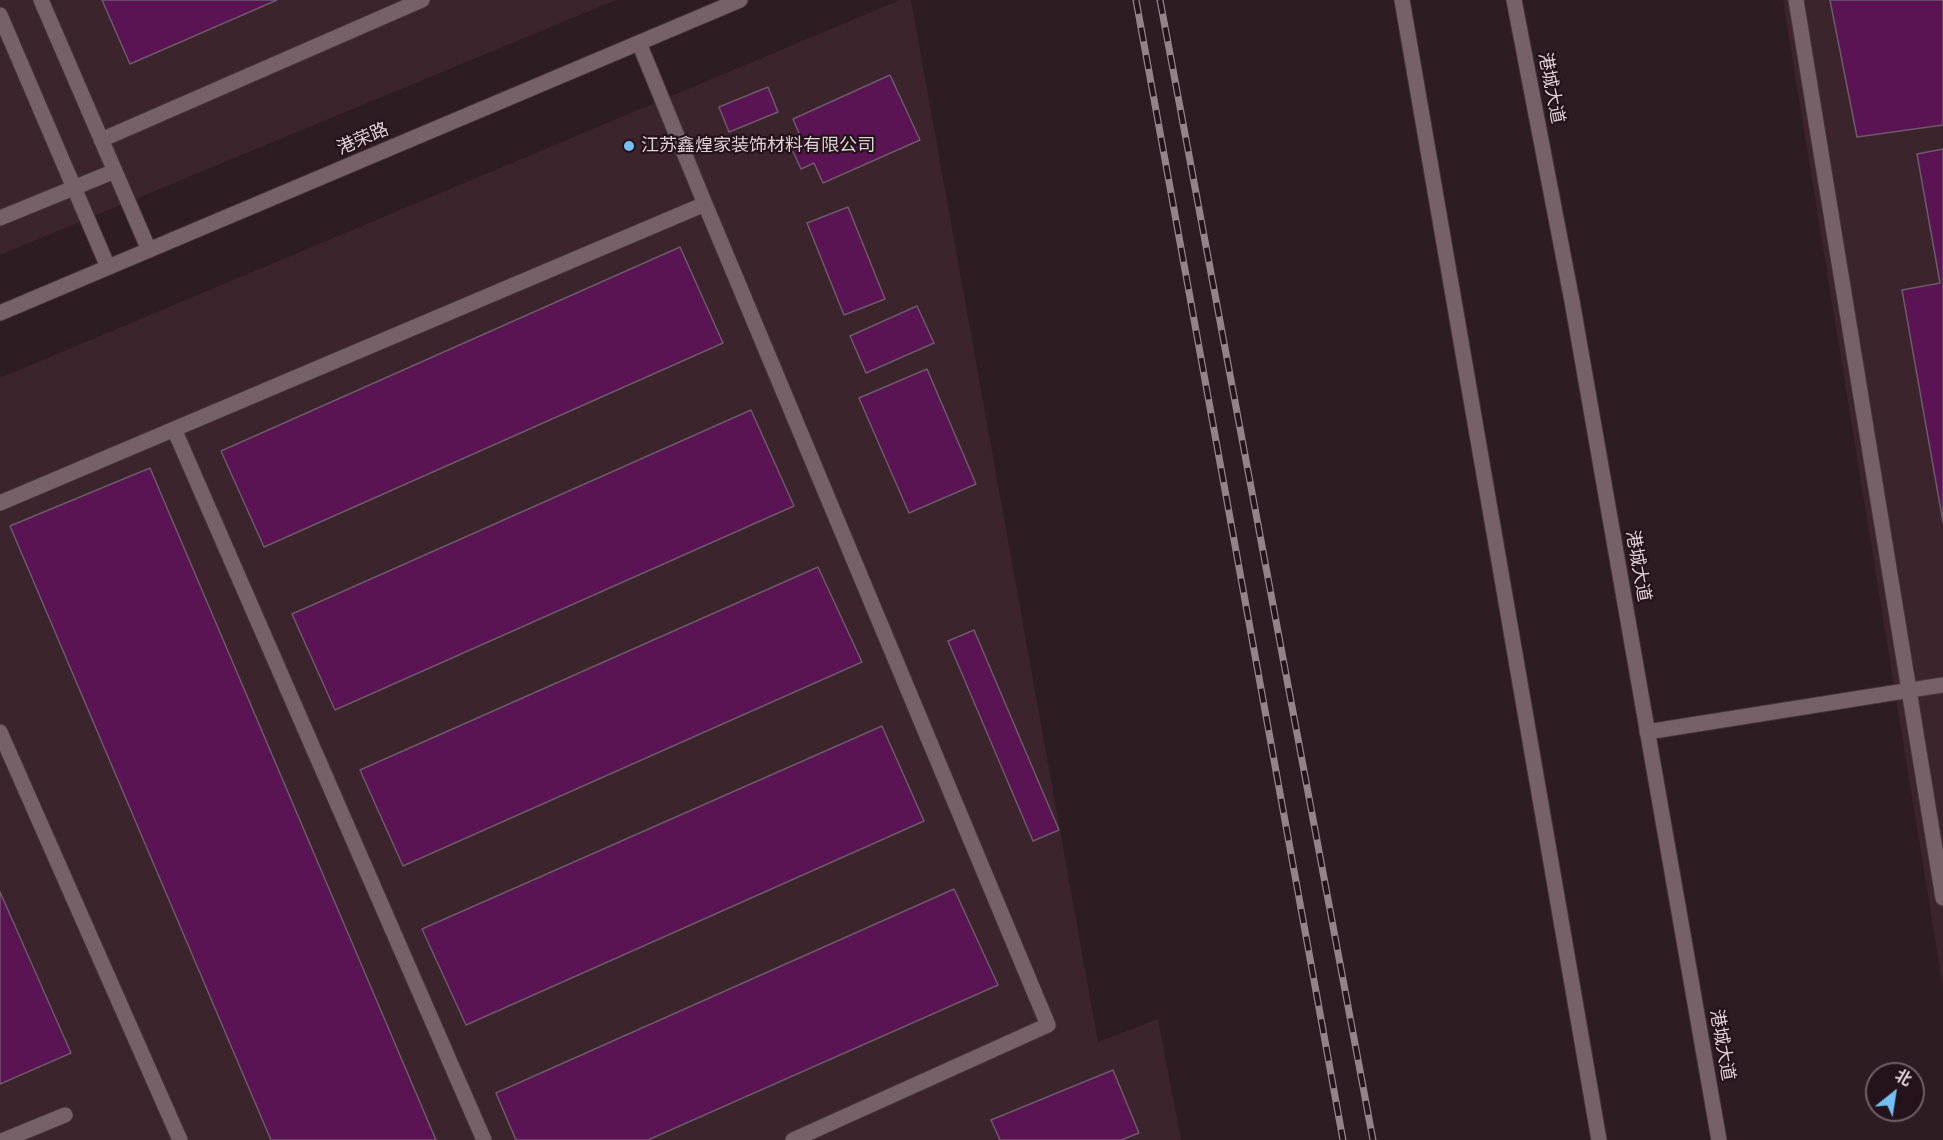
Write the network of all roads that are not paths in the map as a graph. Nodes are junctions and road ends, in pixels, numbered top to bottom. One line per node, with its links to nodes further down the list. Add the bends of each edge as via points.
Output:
1 (40, 0): 9 (main road)
2 (422, 0): 9 (main road)
3 (740, 0): 8 (main road, 港荣路)
4 (1402, 0): 29 (main road)
5 (1515, 0): 22 (main road, 港城大道)
6 (1796, 0): 20 (main road)
7 (0, 15): 11 (main road)
8 (639, 43): 12 (main road); 14 (main road, 港荣路)
9 (101, 140): 10 (main road)
10 (115, 171): 11 (main road); 14 (main road)
11 (74, 188): 13 (main road); 15 (main road)
12 (705, 204): 17 (main road); 28 (main road, via 1048,1025)
13 (0, 218)
14 (149, 250): 15 (main road, 港荣路)
15 (108, 267): 16 (main road, 港荣路)
16 (0, 313)
17 (174, 429): 18 (main road); 27 (main road)
18 (0, 503)
19 (1943, 685): 20 (main road)
20 (1910, 690): 22 (main road); 23 (main road)
21 (0, 732): 26 (main road)
22 (1647, 732): 30 (main road, 港城大道)
23 (1943, 898)
24 (65, 1115): 25 (main road)
25 (4, 1140)
26 (180, 1140)
27 (484, 1140)
28 (793, 1140)
29 (1599, 1140)
30 (1719, 1140)

